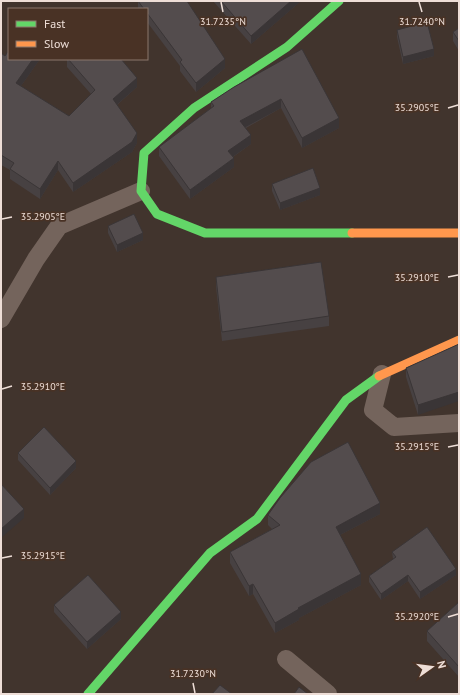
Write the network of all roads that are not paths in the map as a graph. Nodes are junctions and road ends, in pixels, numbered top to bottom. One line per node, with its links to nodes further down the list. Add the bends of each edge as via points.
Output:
1 (339, 1): 2 (street, via 287,47 194,108 144,153)
2 (141, 191): 3 (street, via 157,214 205,233); 4 (street, via 59,226 36,259)
3 (459, 233)
4 (1, 320)
5 (459, 340): 6 (street)
6 (382, 374): 7 (street, via 374,410 394,427); 9 (street, via 346,400 257,519 210,553)
7 (459, 423)
8 (286, 659): 10 (street)
9 (88, 694)
10 (328, 694)

